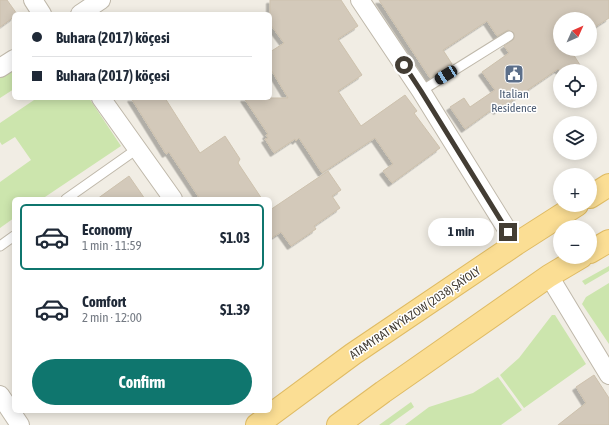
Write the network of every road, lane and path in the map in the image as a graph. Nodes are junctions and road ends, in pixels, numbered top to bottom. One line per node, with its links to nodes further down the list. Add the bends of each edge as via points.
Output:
1 (33, 0): 4 (street)
2 (101, 0): 5 (street)
3 (360, 0): 9 (street)
4 (41, 12)
5 (83, 12)
6 (510, 36): 9 (lane)
7 (12, 60): 8 (street)
8 (0, 68)
9 (421, 91): 19 (street)
10 (102, 100): 11 (street)
11 (137, 149): 14 (lane); 15 (street)
12 (609, 185): 13 (main road)
13 (597, 193)
14 (69, 197)
15 (172, 197)
16 (566, 212): 19 (main road, ATAMYRAT NYÝAZOW (2038) ŞAÝOLY)
17 (12, 237): 20 (lane)
18 (609, 240): 21 (main road)
19 (516, 244): 27 (main road, ATAMYRAT NYÝAZOW (2038) ŞAÝOLY, via 353,354)
20 (0, 246)
21 (597, 248)
22 (569, 264): 23 (main road)
23 (549, 276): 24 (street); 28 (main road)
24 (609, 375)
25 (0, 395): 26 (street)
26 (20, 425)
27 (257, 425)
28 (338, 425)

